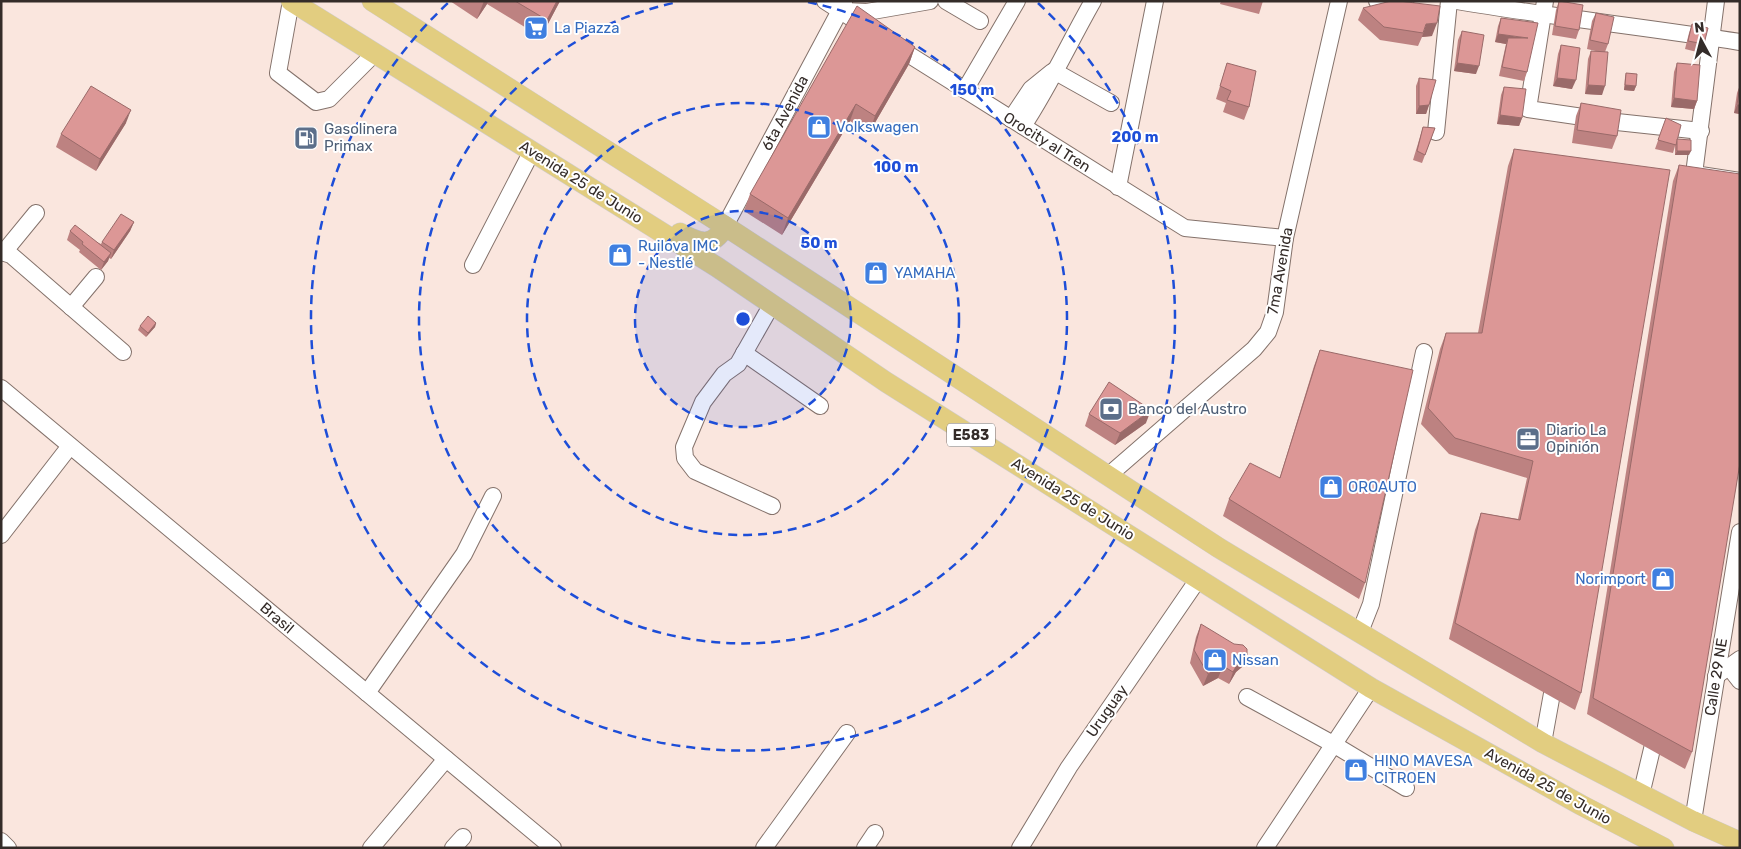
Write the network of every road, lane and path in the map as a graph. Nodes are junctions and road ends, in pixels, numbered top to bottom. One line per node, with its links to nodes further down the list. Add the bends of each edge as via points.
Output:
1 (291, 1): 19 (main road, Avenida 25 de Junio / E583); 19 (street, via 278,73 316,102 329,99)
2 (372, 1): 31 (main road, E583)
3 (825, 1): 13 (street, Orocity al Tren)
4 (855, 1): 13 (street)
5 (930, 1): 13 (street, via 867,12)
6 (946, 1): 16 (street)
7 (1017, 1): 21 (street)
8 (1092, 1): 20 (street)
9 (1155, 1): 28 (street)
10 (1339, 1): 32 (street, 7ma Avenida)
11 (1378, 1): 14 (street, via 1424,9)
12 (1716, 1): 17 (street)
13 (840, 4): 21 (street, Orocity al Tren); 31 (street, 6ta Avenida)
14 (1451, 5): 15 (street); 25 (street)
15 (1544, 8): 17 (street); 24 (street, via 1528,109)
16 (980, 21)
17 (1710, 37): 18 (street); 24 (street)
18 (1740, 42)
19 (375, 53): 26 (main road, Avenida 25 de Junio / E583)
20 (1054, 71): 22 (street); 23 (street, via 1031,89)
21 (965, 90): 23 (street, Orocity al Tren)
22 (1111, 103)
23 (1017, 123): 28 (street, Orocity al Tren)
24 (1701, 131): 27 (street, via 1694,174)
25 (1436, 132)
26 (532, 151): 29 (main road, Avenida 25 de Junio / E583); 34 (street)
27 (1740, 181)
28 (1118, 186): 32 (street, Orocity al Tren, via 1185,228)
29 (591, 188): 31 (main road, via 619,199 694,240 710,242); 36 (main road, Avenida 25 de Junio / E583)
30 (36, 213): 33 (street)
31 (725, 226): 44 (main road, E583)
32 (1285, 238): 44 (street, 7ma Avenida, via 1275,312 1268,332 1254,349)
33 (2, 252): 37 (street, via 11,255)
34 (473, 265)
35 (96, 277): 37 (street)
36 (772, 304): 40 (street); 49 (main road, Avenida 25 de Junio / E583, via 886,382)
37 (71, 307): 38 (street)
38 (123, 352)
39 (1424, 352): 50 (street, via 1371,604)
40 (744, 353): 42 (street); 46 (street, via 703,402 684,447 685,458 695,471)
41 (1, 388): 43 (street, Brasil)
42 (820, 406)
43 (70, 446): 48 (street); 55 (street, Brasil)
44 (1108, 475): 50 (main road, E583, via 1218,548)
45 (493, 496): 55 (street, via 464,554)
46 (772, 506)
47 (1740, 532): 52 (street, Calle 29 NE)
48 (1, 535)
49 (1199, 578): 54 (main road, Avenida 25 de Junio / E583); 73 (street, Uruguay, via 1069,767)
50 (1360, 632): 59 (main road, E583)
51 (1549, 660): 59 (street, via 1558,663)
52 (1728, 667): 53 (street); 64 (street, Calle 29 NE)
53 (1740, 681)
54 (1370, 688): 60 (street); 75 (main road, Avenida 25 de Junio / E583)
55 (367, 693): 61 (street, Brasil)
56 (1247, 697): 60 (street)
57 (1662, 709): 63 (street)
58 (847, 733): 71 (street)
59 (1543, 743): 63 (main road, E583)
60 (1333, 744): 62 (street); 74 (street)
61 (446, 759): 69 (street); 70 (street, Brasil)
62 (1406, 788)
63 (1641, 795): 64 (main road, E583)
64 (1693, 821): 67 (main road, E583)
65 (875, 833): 72 (street)
66 (1, 841): 68 (street)
67 (1740, 842)
68 (8, 848)
69 (371, 848)
70 (553, 848)
71 (764, 848)
72 (865, 848)
73 (1020, 848)
74 (1266, 848)
75 (1664, 848)

